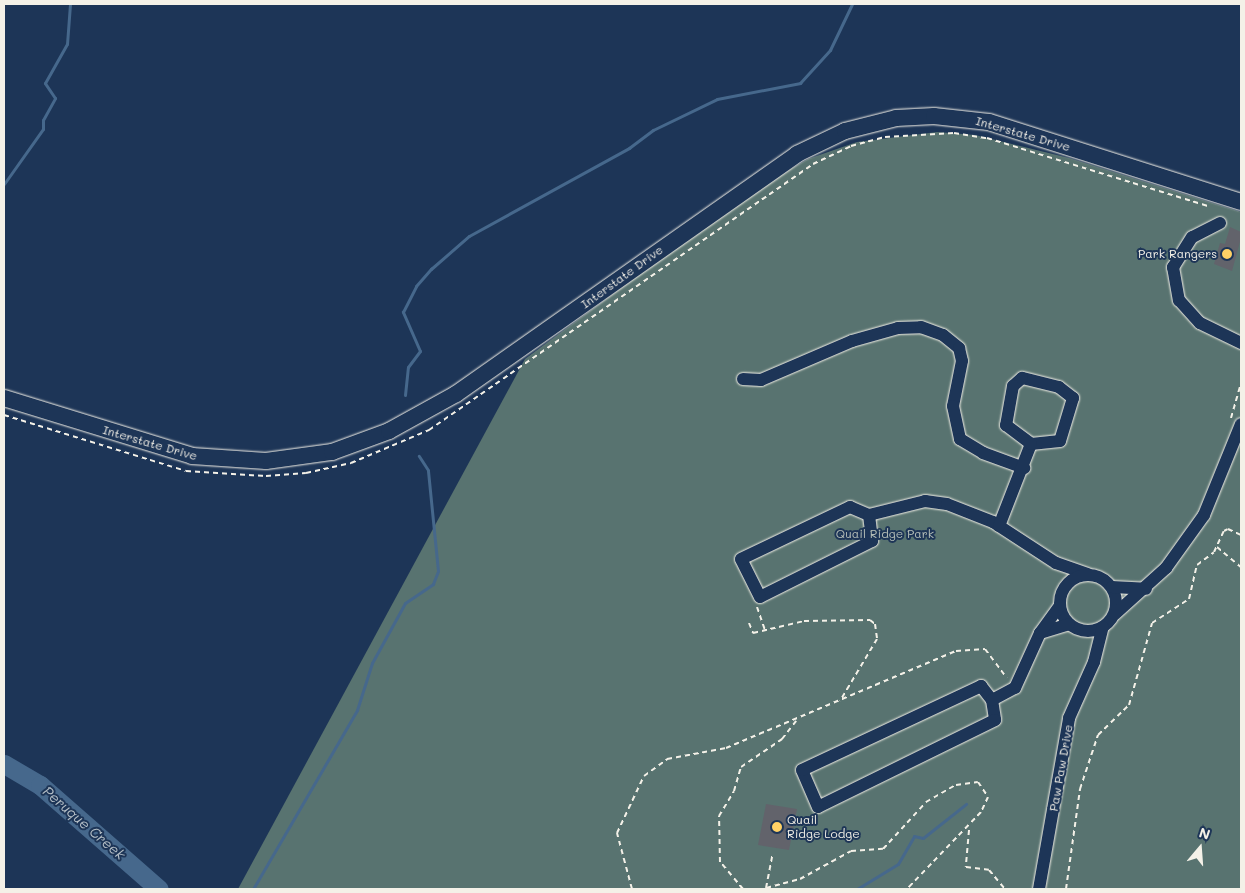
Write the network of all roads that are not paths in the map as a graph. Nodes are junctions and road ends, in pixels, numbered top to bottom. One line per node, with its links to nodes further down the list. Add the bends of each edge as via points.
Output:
1 (1241, 202): 5 (main road, Interstate Drive, via 989,122 943,116 896,118 845,131 798,154 456,394 389,431 332,452 266,461 192,456)
2 (1220, 223): 3 (street, via 1192,237 1173,267 1179,300 1200,323)
3 (1241, 343)
4 (743, 379): 8 (street, via 768,377 791,364 852,341 898,328 921,327 942,335 959,348 962,361 953,406 960,439 983,453)
5 (4, 398)
6 (1241, 424): 15 (street, via 1204,515)
7 (1031, 444): 7 (street, via 1060,441 1073,398 1060,386 1022,378 1013,386 1006,425); 8 (street)
8 (1024, 468): 10 (street)
9 (869, 515): 9 (street, via 850,507 741,559 760,597 872,541); 10 (street, via 925,501 967,509)
10 (999, 526): 11 (street)
11 (1056, 563): 12 (street); 14 (street)
12 (1088, 574): 13 (street); 14 (street, via 1079,576)
13 (1112, 587): 15 (street); 17 (street, via 1117,604)
14 (1064, 588): 16 (street)
15 (1146, 589): 17 (street)
16 (1060, 605): 18 (street); 21 (street)
17 (1115, 614): 19 (street)
18 (1069, 624): 20 (street); 21 (street)
19 (1103, 627): 20 (street); 22 (street, Paw Paw Drive)
20 (1085, 631): 22 (street)
21 (1040, 633): 23 (street, via 1015,688)
22 (1096, 651): 24 (street, Paw Paw Drive, via 1070,718)
23 (992, 700): 23 (street, via 981,686 802,770 818,807 995,720)
24 (1039, 889)

